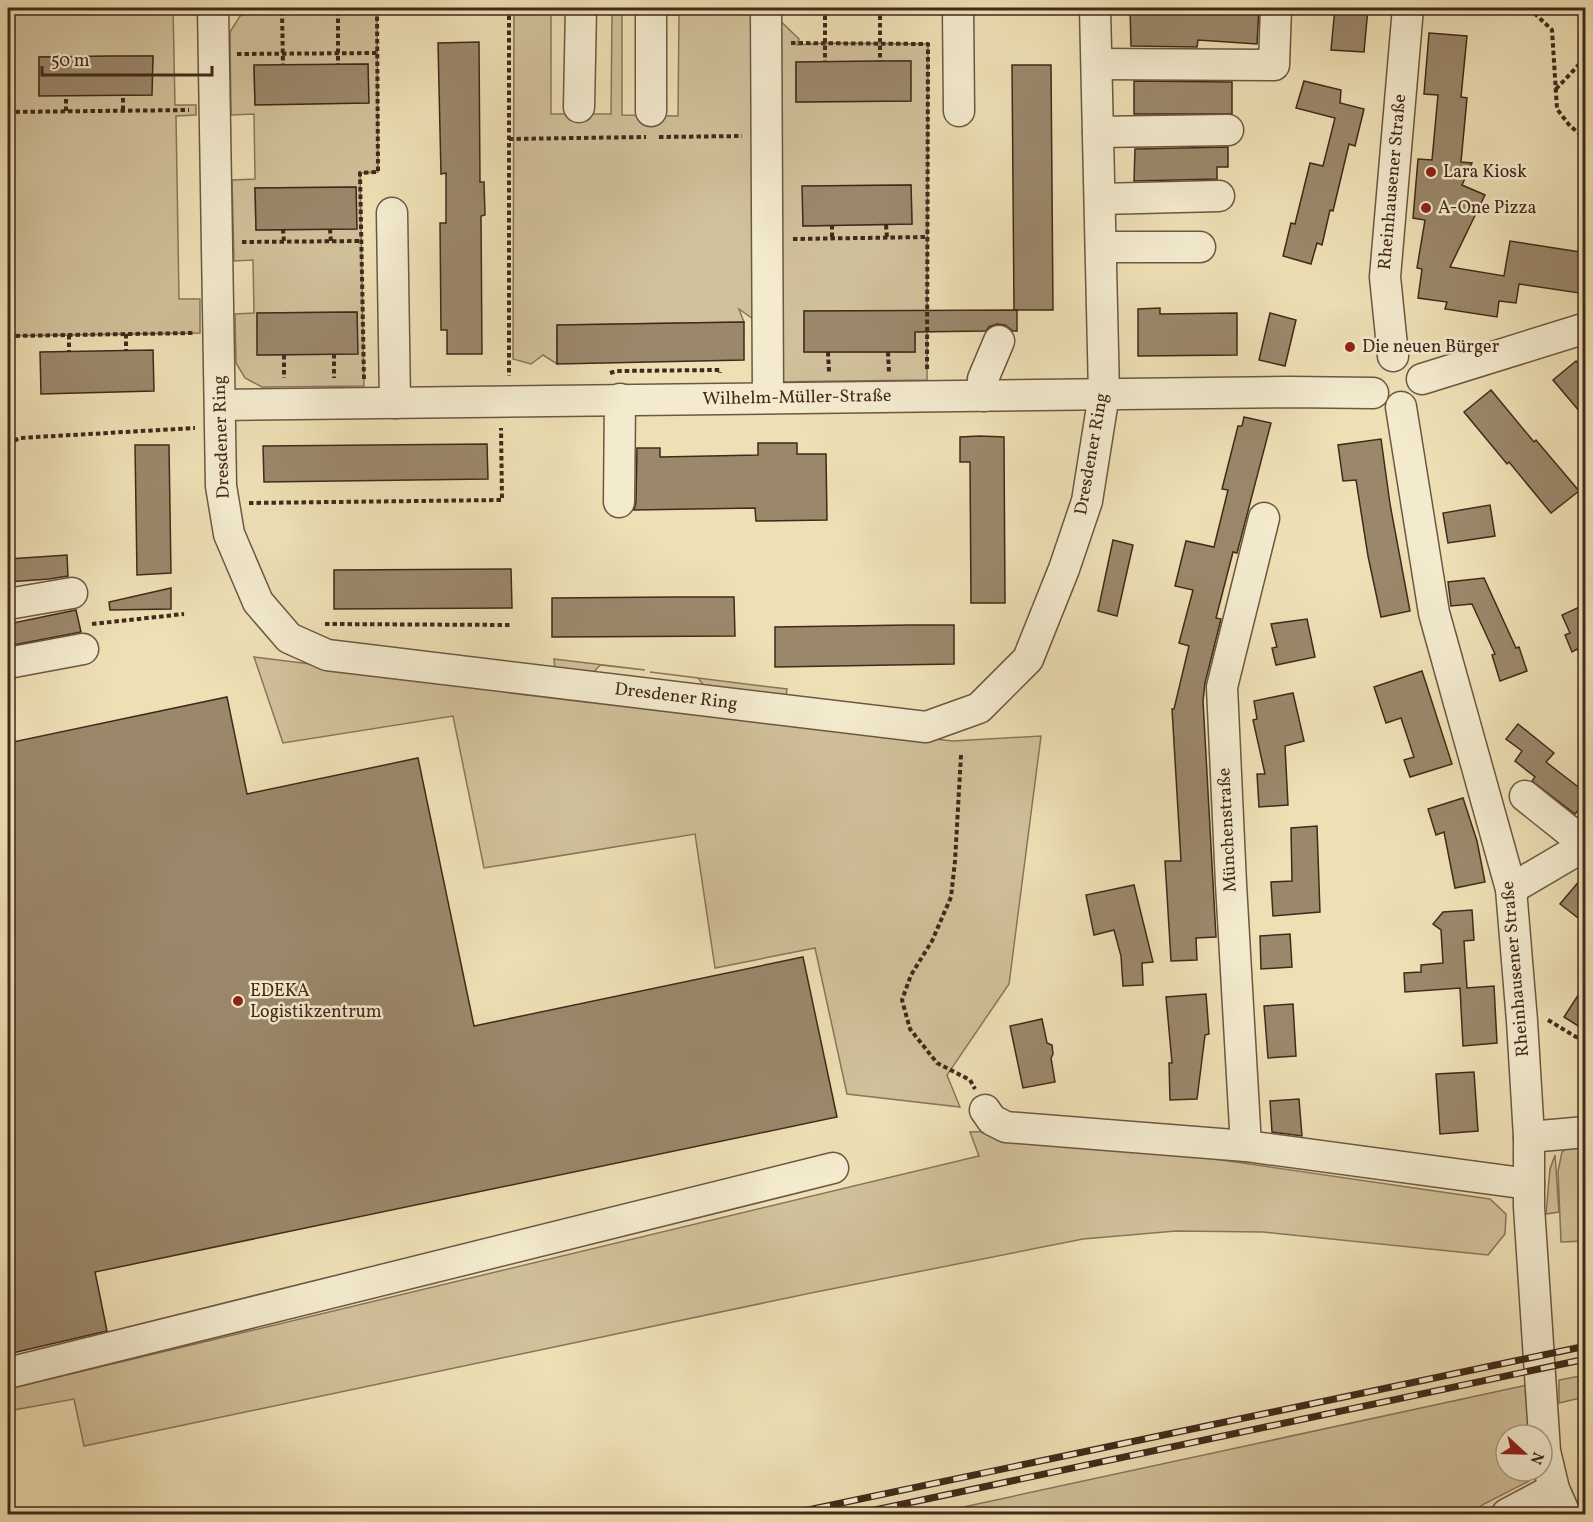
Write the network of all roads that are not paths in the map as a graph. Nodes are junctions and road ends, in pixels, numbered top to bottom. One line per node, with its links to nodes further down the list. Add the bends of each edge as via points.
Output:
1 (213, 8): 31 (street, Dresdener Ring)
2 (581, 8): 10 (street)
3 (651, 8): 11 (street)
4 (766, 8): 28 (street)
5 (958, 8): 12 (street)
6 (1095, 8): 9 (street, Dresdener Ring)
7 (1275, 8): 9 (street, via 1274,65)
8 (1408, 8): 22 (street, Rheinhausener Straße, via 1385,277)
9 (1096, 64): 14 (street, Dresdener Ring)
10 (579, 107)
11 (651, 111)
12 (959, 111)
13 (1228, 130): 14 (street)
14 (1098, 132): 16 (street, Dresdener Ring)
15 (1219, 196): 16 (street)
16 (1100, 199): 18 (street, Dresdener Ring)
17 (392, 213): 29 (street)
18 (1101, 247): 19 (street); 26 (street, Dresdener Ring)
19 (1200, 247)
20 (1586, 328): 23 (street)
21 (999, 341): 27 (street, via 983,380)
22 (1393, 356): 23 (street, via 1409,359 1420,370); 25 (street, via 1378,363 1374,370)
23 (1422, 379): 30 (street, via 1417,397)
24 (621, 380): 28 (street, Wilhelm-Müller-Straße); 29 (street, Wilhelm-Müller-Straße, via 505,412); 32 (street)
25 (1373, 393): 26 (street, Wilhelm-Müller-Straße); 30 (street, via 1384,405)
26 (1104, 394): 27 (street, Wilhelm-Müller-Straße); 31 (street, Dresdener Ring, via 1087,501 1028,659 979,708 927,727 327,655 289,638 258,602 229,534 221,486)
27 (984, 396): 28 (street, Wilhelm-Müller-Straße)
28 (768, 398)
29 (395, 403): 31 (street, Wilhelm-Müller-Straße)
30 (1401, 407): 40 (street, Rheinhausener Straße, via 1434,614)
31 (220, 416)
32 (619, 502)
33 (1264, 518): 44 (street, Münchenstraße, via 1222,687)
34 (72, 593): 35 (street)
35 (8, 604)
36 (82, 649): 37 (street)
37 (8, 663)
38 (1525, 796): 39 (street)
39 (1584, 846): 40 (street)
40 (1511, 889): 43 (street, Rheinhausener Straße)
41 (985, 1110): 44 (street, via 992,1120 1006,1127)
42 (1586, 1132): 43 (street)
43 (1528, 1137): 46 (street, Rheinhausener Straße)
44 (1246, 1146): 46 (street)
45 (834, 1168): 47 (street)
46 (1529, 1184): 48 (street, Rheinhausener Straße, via 1545,1451)
47 (8, 1372)
48 (1560, 1502): 49 (street, Rheinhausener Straße)
49 (1507, 1515)

